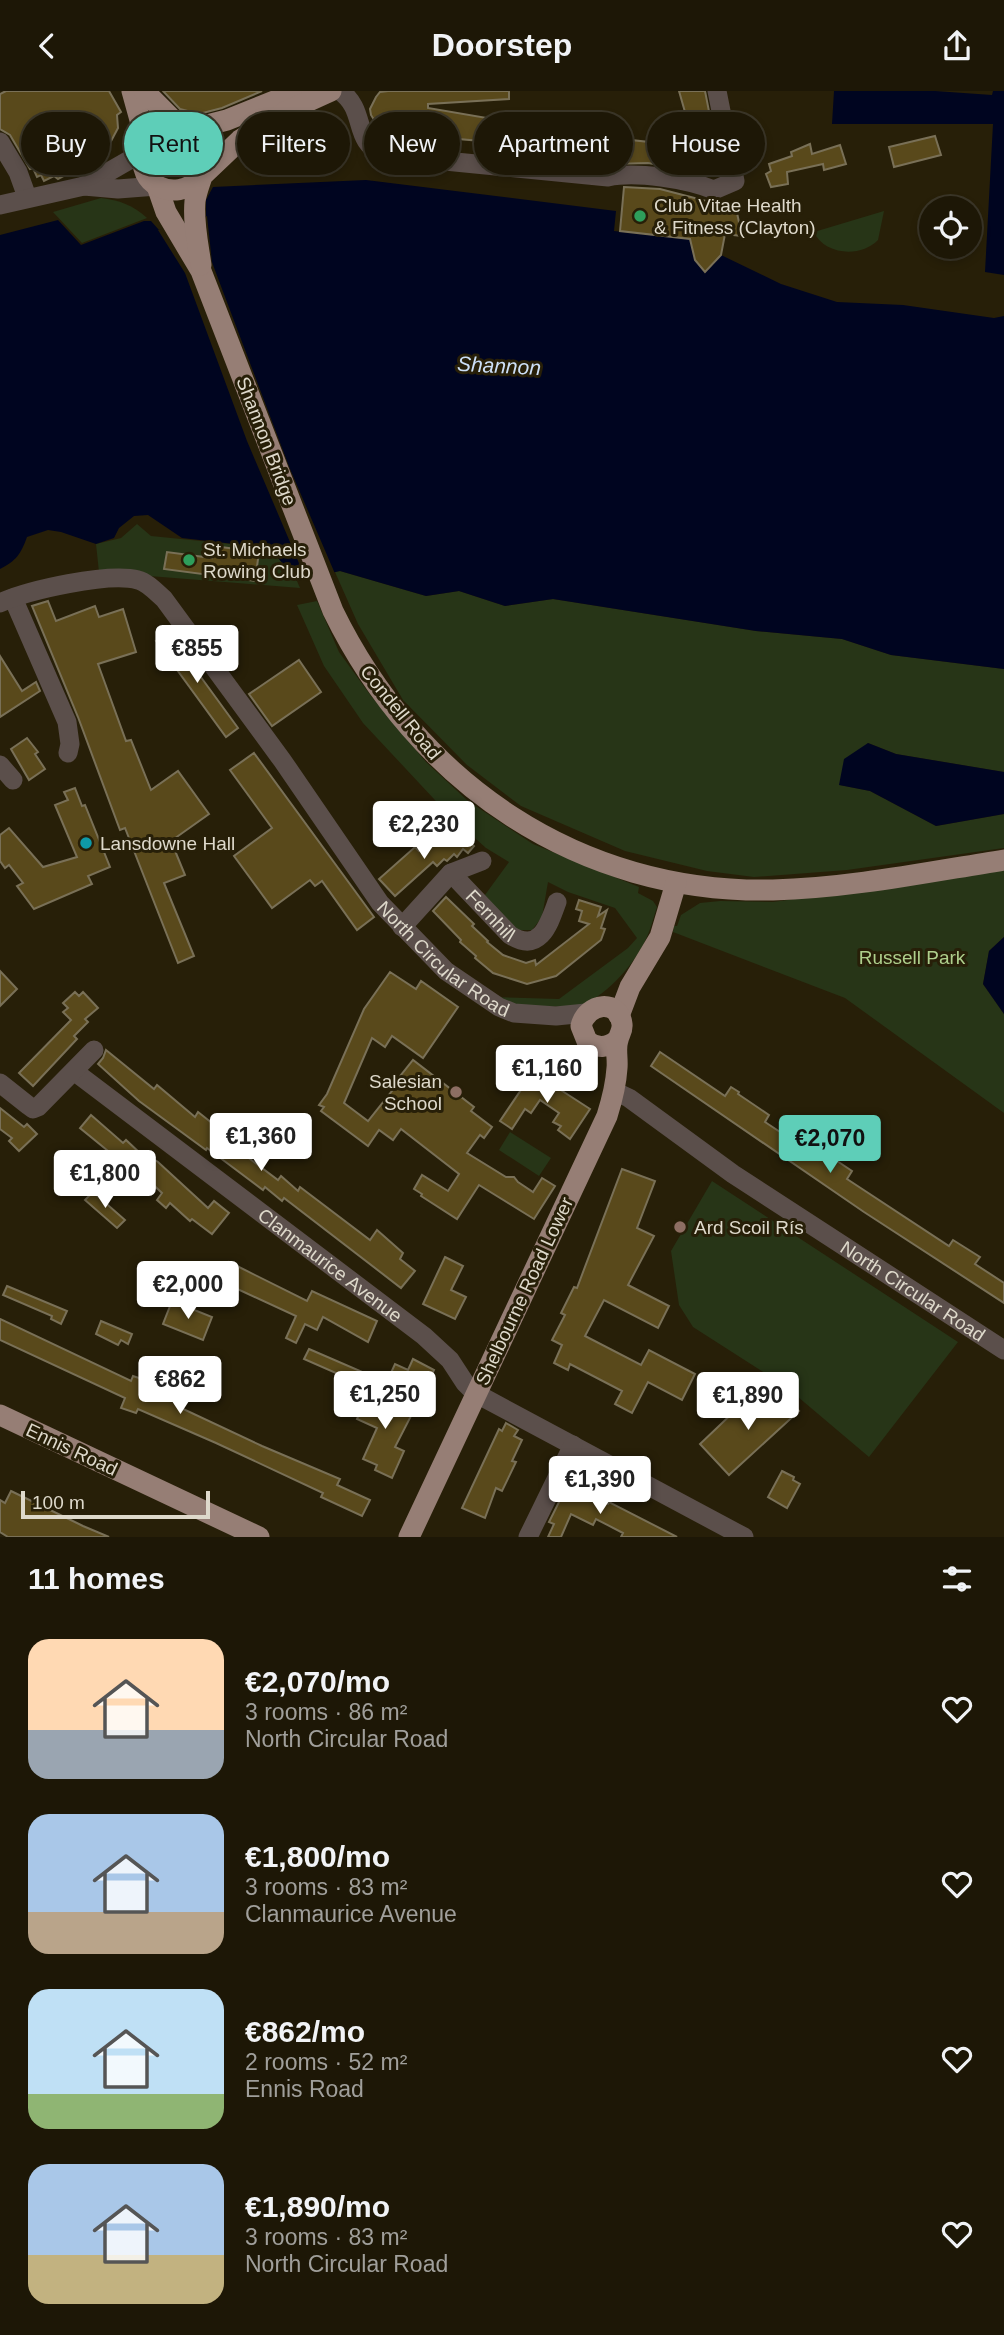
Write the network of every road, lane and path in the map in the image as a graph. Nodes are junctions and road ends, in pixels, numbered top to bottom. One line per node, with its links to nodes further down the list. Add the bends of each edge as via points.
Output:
1 (132, 91): 7 (main road)
2 (144, 91): 8 (main road)
3 (299, 91): 9 (main road)
4 (331, 91): 14 (main road, via 240,140)
5 (340, 91): 6 (street, via 355,105 364,139 384,155 608,177 623,174 699,183 714,190 735,181)
6 (717, 91)
7 (138, 112)
8 (165, 112)
9 (223, 121)
10 (0, 142): 17 (street)
11 (124, 163): 15 (street)
12 (149, 175): 16 (main road)
13 (201, 175): 14 (main road)
14 (199, 179): 16 (main road, via 182,190); 19 (main road, via 195,202)
15 (84, 186): 16 (street); 17 (street)
16 (157, 186): 19 (main road, via 166,212)
17 (27, 197): 18 (street)
18 (0, 205)
19 (201, 271): 21 (main road, Shannon Bridge)
20 (6, 600): 22 (street, via 66,722); 28 (street, North Circular Road, via 89,581 141,580 164,599 380,903)
21 (333, 611): 26 (main road, Condell Road, via 373,682 424,745 463,782 544,837 643,876)
22 (68, 753)
23 (1004, 860): 26 (main road, Condell Road, via 772,890)
24 (482, 861): 25 (street, Fernhill)
25 (451, 873): 27 (street, Fernhill, via 518,940 543,934); 28 (street, Fernhill)
26 (676, 883): 29 (main road, via 660,937)
27 (558, 902)
28 (402, 927): 30 (street, North Circular Road, via 446,971 499,1007)
29 (613, 1012): 30 (main road, via 596,1007); 31 (main road, Shelbourne Road Lower, via 622,1029)
30 (588, 1031): 31 (main road, via 607,1047); 35 (main road)
31 (617, 1040): 35 (main road, Shelbourne Road Lower)
32 (94, 1050): 33 (street)
33 (75, 1072): 34 (street, via 33,1109); 37 (street, Clanmaurice Avenue, via 424,1336)
34 (0, 1083)
35 (615, 1089): 36 (street, North Circular Road, via 733,1174); 37 (main road, Shelbourne Road Lower, via 607,1116)
36 (1004, 1350)
37 (475, 1392): 39 (street); 41 (main road, Shelbourne Road Lower)
38 (0, 1415): 40 (main road, Ennis Road)
39 (573, 1445): 42 (street); 43 (street)
40 (259, 1537)
41 (409, 1537)
42 (528, 1537)
43 (744, 1537)

